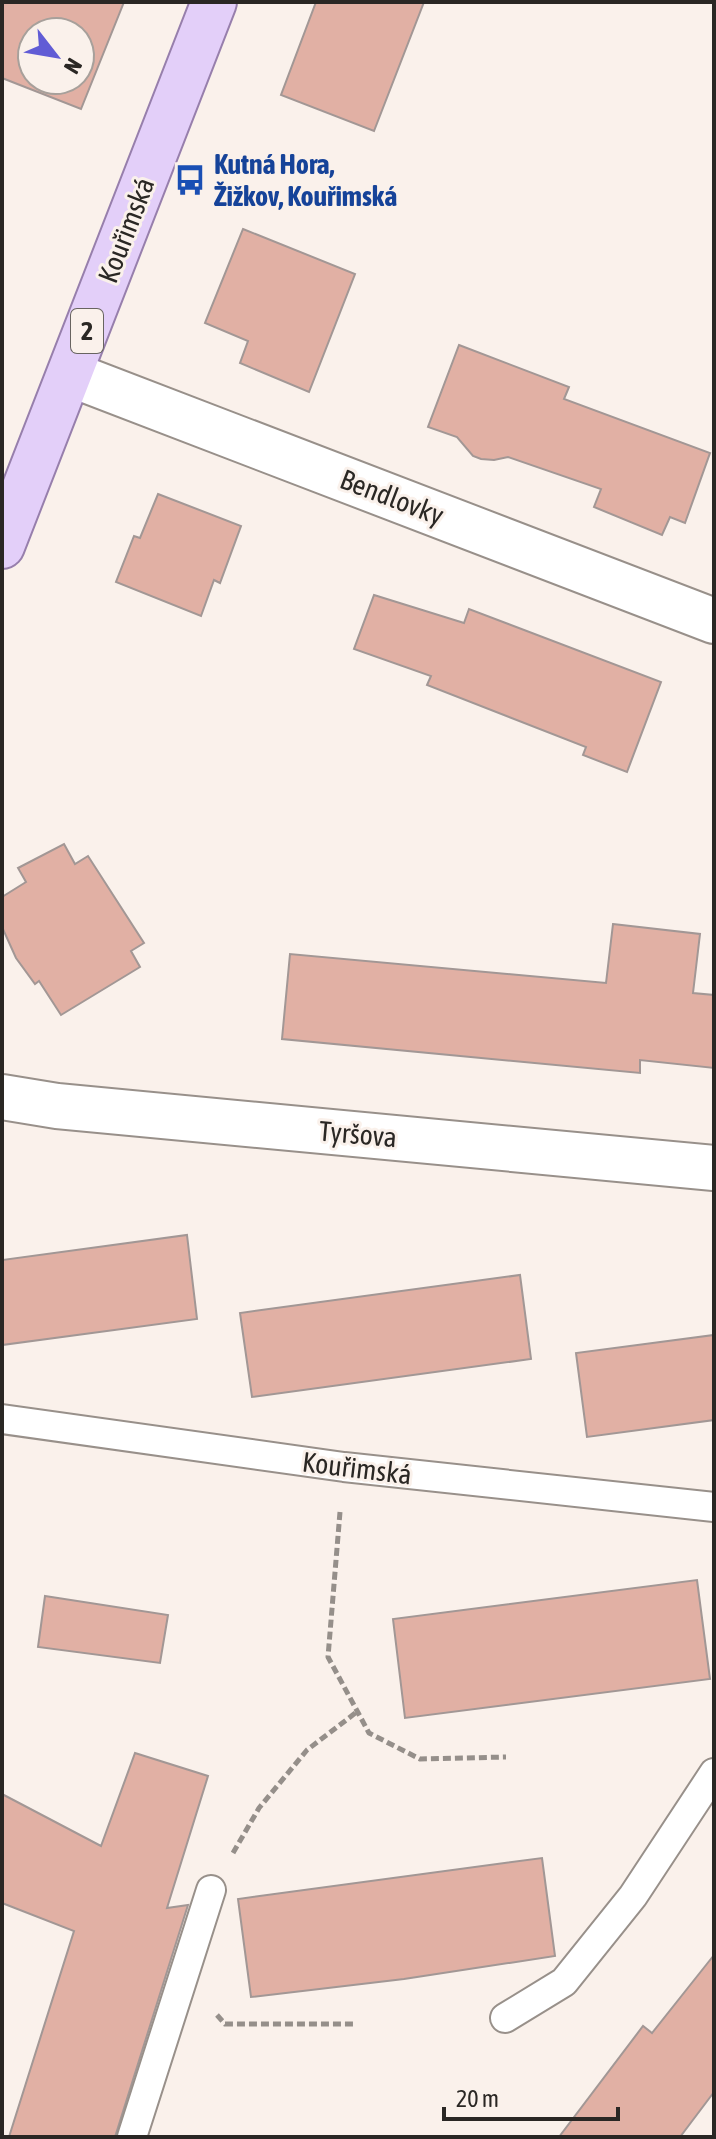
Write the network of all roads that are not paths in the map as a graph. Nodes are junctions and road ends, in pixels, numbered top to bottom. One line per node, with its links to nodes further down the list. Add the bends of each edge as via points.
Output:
1 (214, 2): 2 (main road, Kouřimská / 2)
2 (70, 374): 3 (main road, Kouřimská / 2); 4 (street, Bendlovky)
3 (2, 546)
4 (714, 621)
5 (2, 1097): 6 (street, Tyršova)
6 (714, 1168)
7 (2, 1419): 8 (lane, Kouřimská, via 344,1467)
8 (714, 1507)
9 (714, 1773): 11 (lane, via 633,1896 564,1982)
10 (211, 1890): 12 (lane)
11 (505, 2018)
12 (132, 2137)

